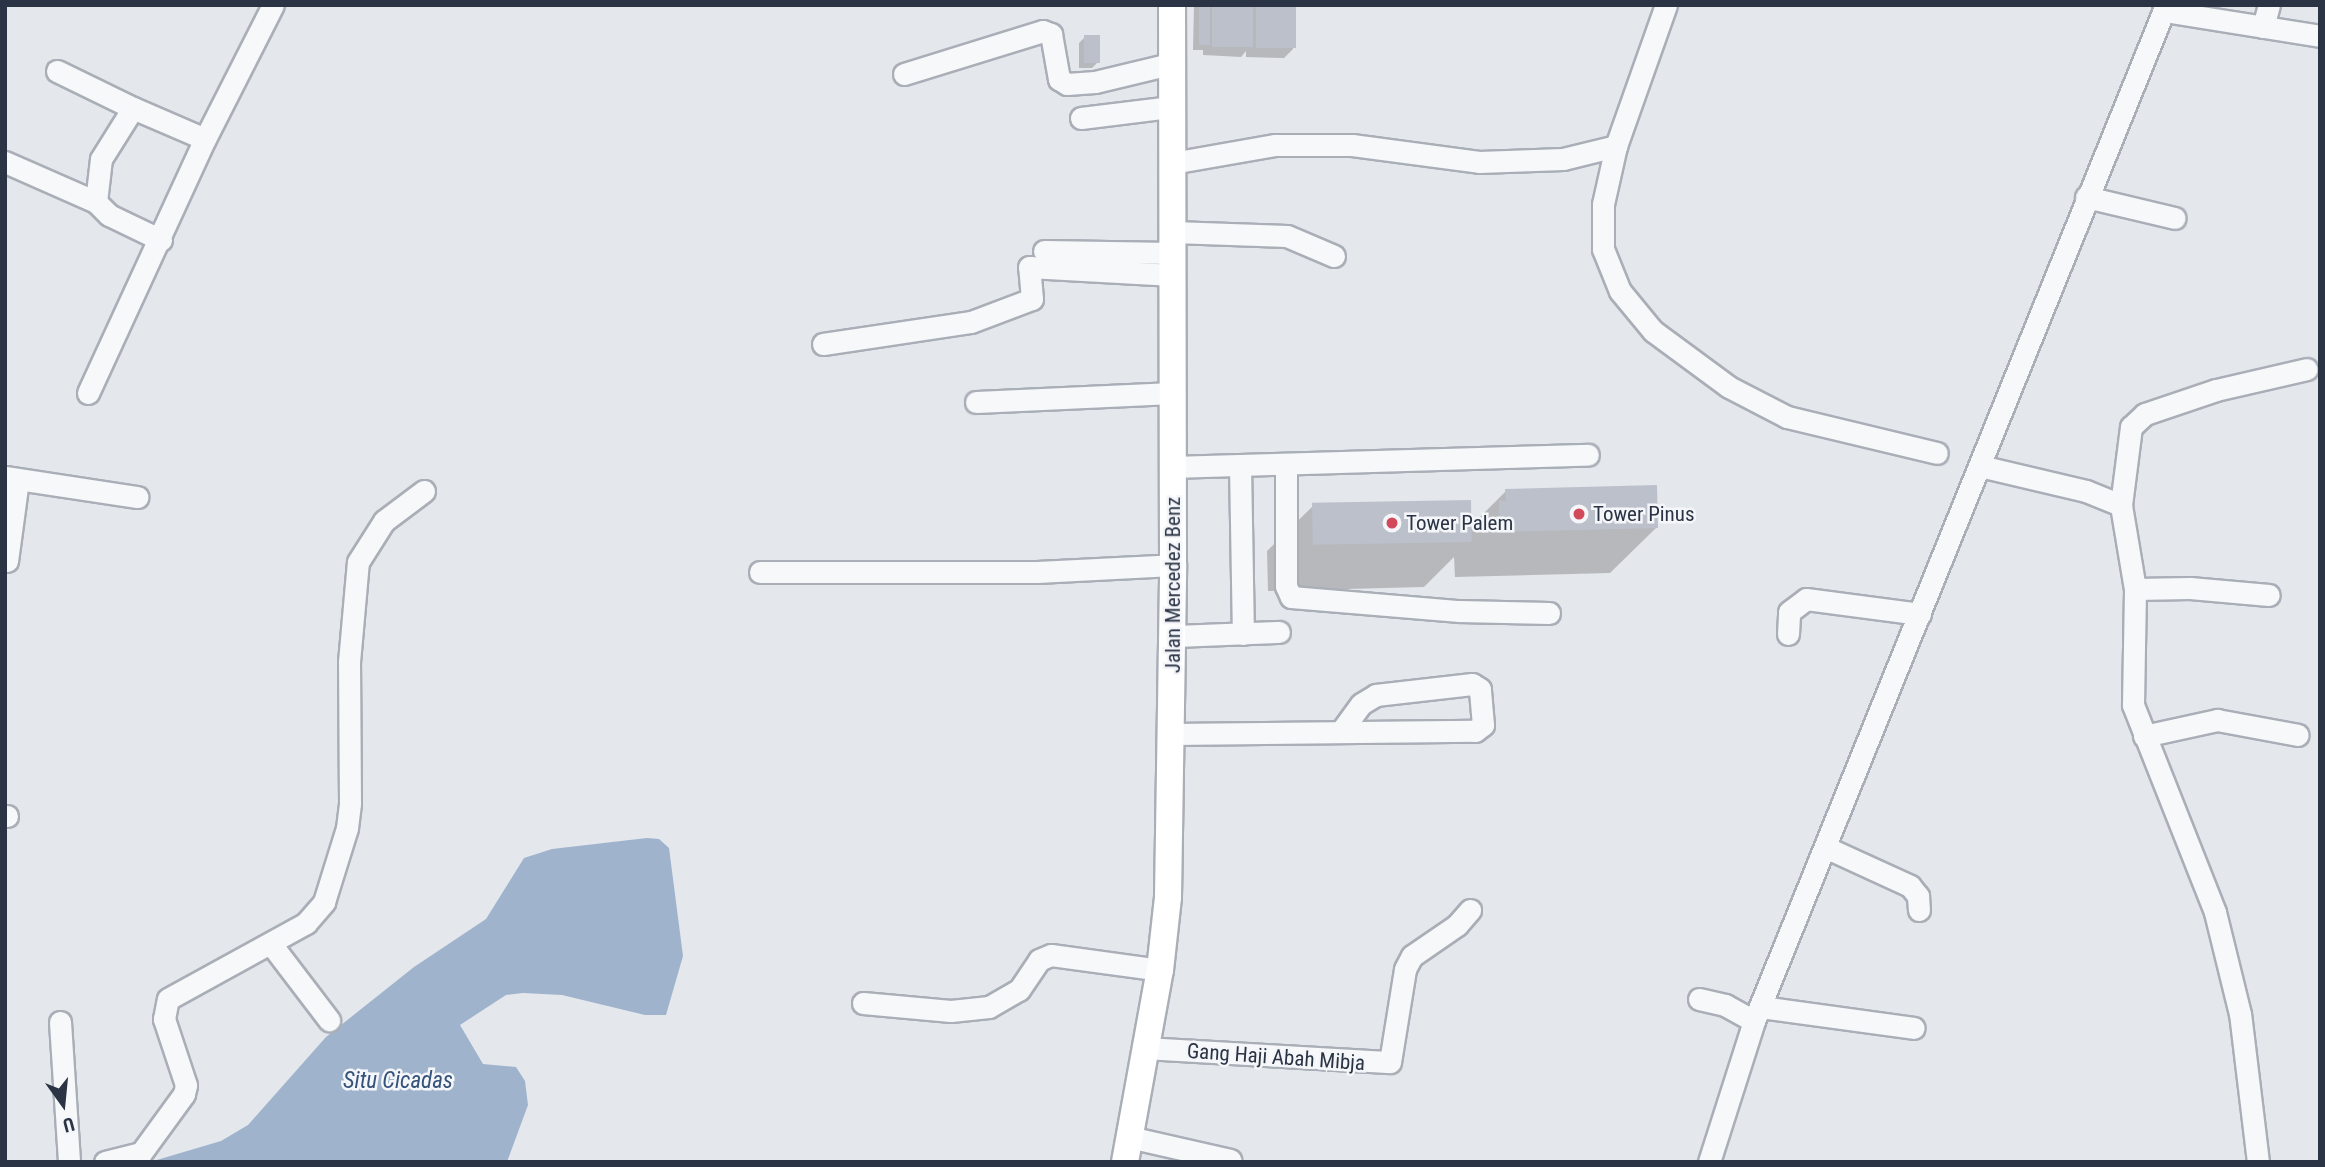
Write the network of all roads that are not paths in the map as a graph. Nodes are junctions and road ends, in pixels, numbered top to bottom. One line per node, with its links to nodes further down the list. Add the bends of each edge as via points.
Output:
1 (273, 5): 14 (street)
2 (1172, 5): 8 (main road, Jalan Mercedez Benz)
3 (1667, 5): 15 (street)
4 (2269, 5): 6 (street)
5 (2165, 8): 6 (street); 18 (street)
6 (2263, 27): 7 (street)
7 (2320, 36)
8 (1170, 64): 11 (street); 12 (main road, Jalan Mercedez Benz)
9 (57, 71): 13 (street)
10 (904, 74): 11 (street, via 1048,31 1062,82)
11 (1095, 82): 12 (street, via 1091,117)
12 (1171, 107): 17 (main road, Jalan Mercedez Benz)
13 (133, 108): 14 (street); 19 (street, via 101,159)
14 (205, 139): 21 (street)
15 (1616, 146): 17 (street, via 1563,159 1479,162 1352,145 1275,145); 30 (street, via 1603,204 1603,249 1620,291 1653,331 1729,387 1787,417)
16 (5, 162): 19 (street)
17 (1172, 163): 23 (main road, Jalan Mercedez Benz)
18 (2085, 197): 20 (street); 34 (street)
19 (96, 202): 21 (street, via 109,215)
20 (2175, 218)
21 (161, 240): 27 (street)
22 (1044, 251): 23 (street)
23 (1173, 253): 24 (street, via 1287,236); 25 (street, via 1029,267 1032,299 983,317); 28 (main road, Jalan Mercedez Benz)
24 (1334, 256)
25 (823, 344)
26 (2307, 369): 39 (street, via 2216,390 2145,414 2131,428)
27 (88, 393)
28 (1173, 393): 29 (street); 35 (main road, Jalan Mercedez Benz)
29 (976, 402)
30 (1937, 453)
31 (1588, 455): 32 (street)
32 (1286, 464): 33 (street); 45 (street, via 1286,586 1291,597 1459,611)
33 (1240, 465): 35 (street); 48 (street)
34 (1980, 466): 39 (street, via 2086,491); 46 (street)
35 (1173, 467): 41 (main road, Jalan Mercedez Benz)
36 (12, 478): 38 (street); 40 (street)
37 (424, 491): 58 (street, via 384,521 358,562 349,662 347,828 316,914)
38 (137, 497)
39 (2121, 505): 43 (street)
40 (7, 561)
41 (1173, 565): 42 (street, via 1037,572); 50 (main road, Jalan Mercedez Benz)
42 (760, 572)
43 (2135, 589): 44 (street); 54 (street, via 2132,688)
44 (2269, 594)
45 (1549, 613)
46 (1920, 614): 49 (street, via 1806,599 1789,612); 55 (street)
47 (1279, 632): 48 (street)
48 (1243, 634): 50 (street)
49 (1788, 634)
50 (1173, 636): 52 (main road, Jalan Mercedez Benz)
51 (1341, 732): 51 (street, via 1361,704 1376,695 1472,684 1480,690 1483,725 1475,731); 52 (street)
52 (1171, 734): 59 (main road, Jalan Mercedez Benz, via 1168,897)
53 (2298, 735): 54 (street, via 2217,720)
54 (2144, 736): 72 (street, via 2215,912 2241,1014)
55 (1825, 847): 56 (street, via 1910,886 1918,896); 62 (street)
56 (1919, 909)
57 (1470, 910): 66 (street, Gang Haji Abah Mibja, via 1457,925 1412,956 1400,996 1390,1062)
58 (271, 944): 63 (street); 70 (street, via 168,999 164,1019 186,1085 184,1094 141,1153)
59 (1160, 970): 61 (street, via 1051,955 1039,960 1019,990 989,1007 951,1011); 66 (main road, Jalan Mercedez Benz)
60 (1699, 999): 62 (street)
61 (863, 1003)
62 (1757, 1014): 65 (street); 71 (street)
63 (329, 1020)
64 (60, 1022): 69 (street)
65 (1914, 1028)
66 (1146, 1048): 67 (main road, Jalan Mercedez Benz)
67 (1127, 1149): 68 (street)
68 (1230, 1160)
69 (69, 1162)
70 (105, 1162)
71 (1709, 1162)
72 (2258, 1162)

